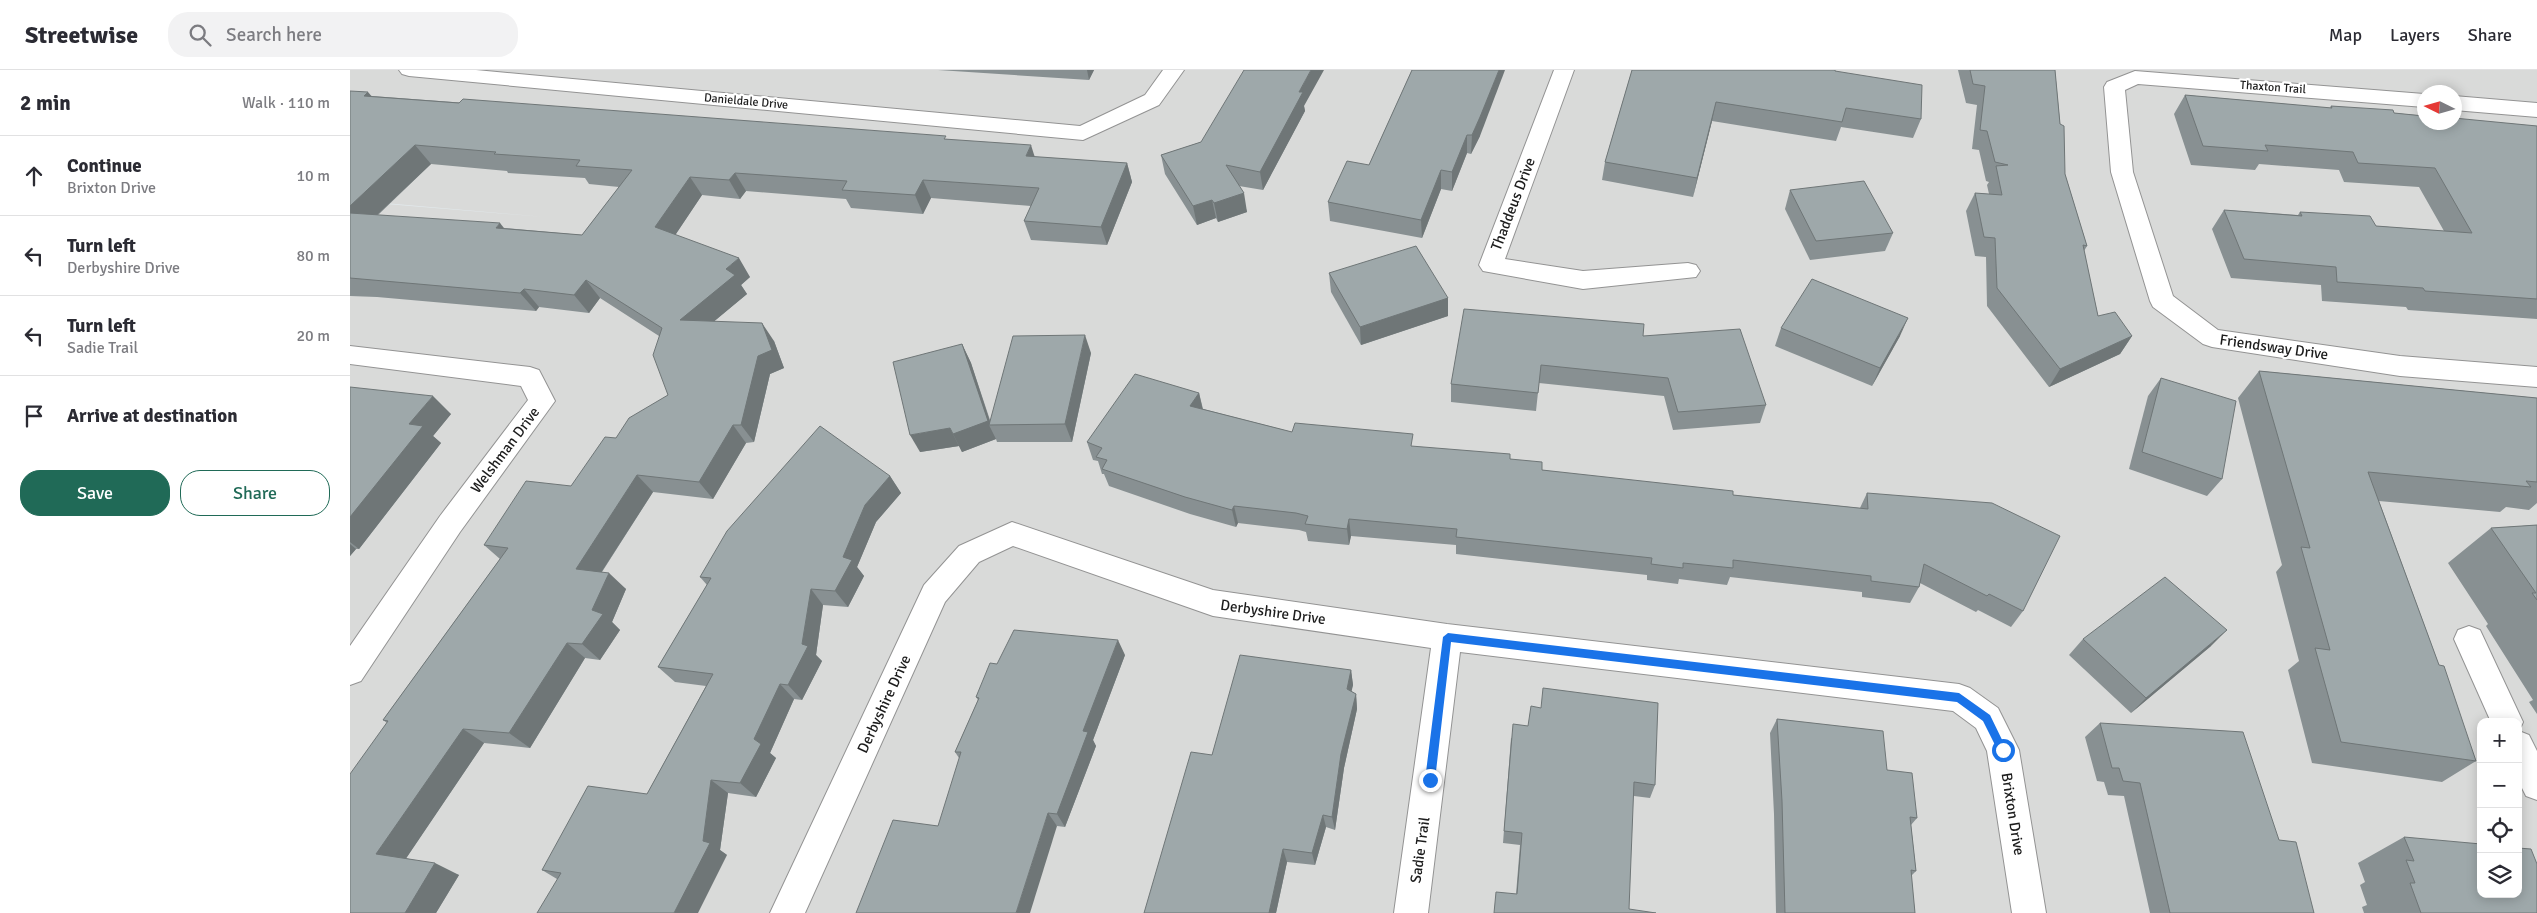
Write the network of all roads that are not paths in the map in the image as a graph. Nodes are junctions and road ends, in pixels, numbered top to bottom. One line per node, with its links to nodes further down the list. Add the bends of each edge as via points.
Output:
1 (409, 70): 2 (street, Danieldale Drive, via 1083,133 1152,100)
2 (1174, 70)
3 (1564, 70): 8 (street, Thaddeus Drive, via 1491,265 1582,280)
4 (2123, 82): 5 (street, Thaxton Trail, via 2134,77); 10 (street, Friendsway Drive, via 2114,87 2122,172 2162,301 2212,338 2400,366)
5 (2417, 99)
6 (2462, 104): 7 (street)
7 (2537, 110)
8 (1688, 271)
9 (350, 356): 13 (street, Welshman Drive, via 530,377 542,401 450,524)
10 (2537, 377)
11 (1448, 637): 14 (street, Derbyshire Drive, via 1959,698); 18 (street, Derbyshire Drive, via 1212,603 1012,534 969,554 934,594); 19 (street, Sadie Trail)
12 (2469, 639): 15 (street)
13 (350, 671)
14 (1987, 718): 20 (street, Brixton Drive, via 2003,750)
15 (2506, 718)
16 (2522, 753): 17 (street)
17 (2537, 785)
18 (787, 913)
19 (1411, 913)
20 (2029, 913)

